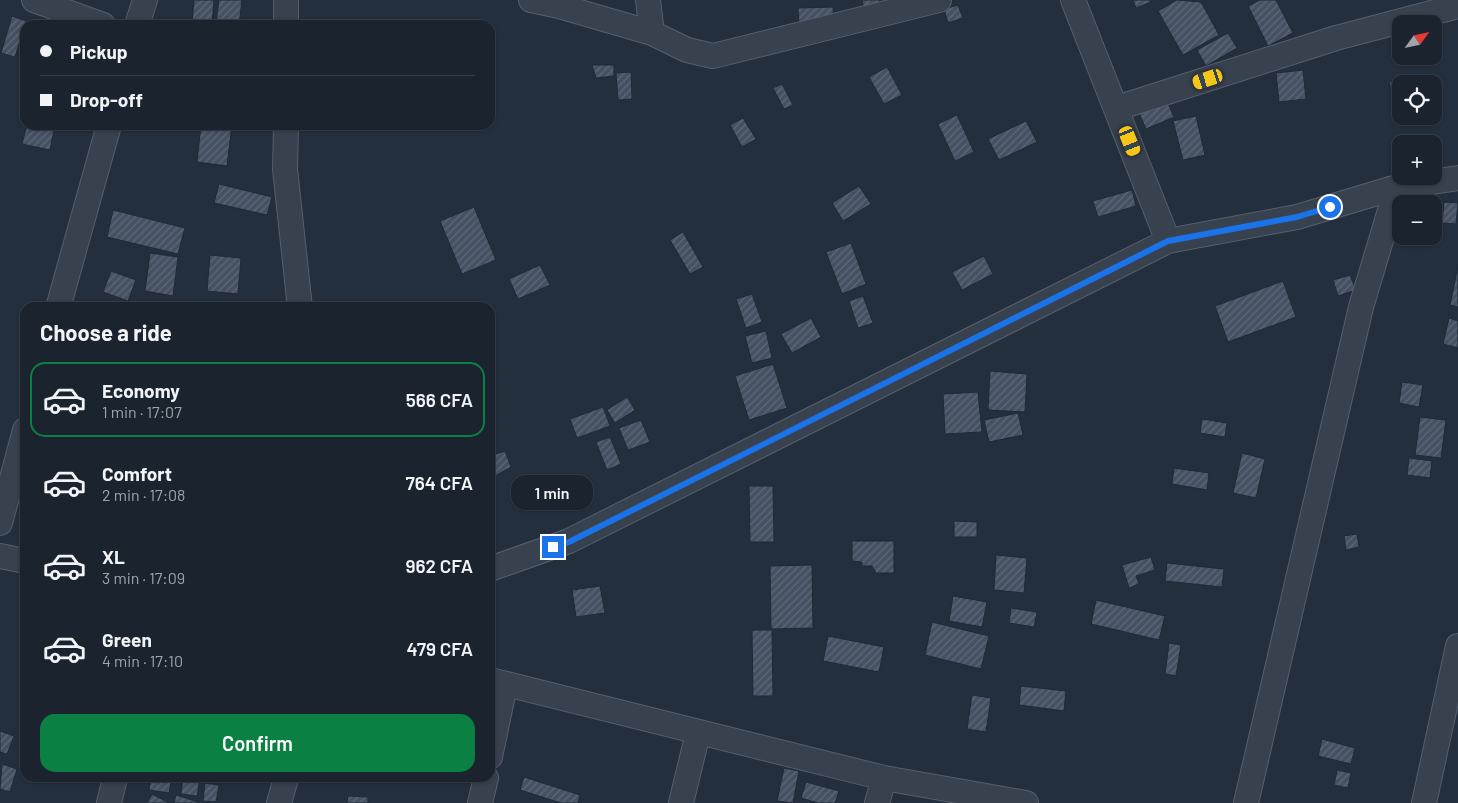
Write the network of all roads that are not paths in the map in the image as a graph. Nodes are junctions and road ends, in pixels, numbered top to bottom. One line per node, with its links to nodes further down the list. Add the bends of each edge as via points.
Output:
1 (34, 0): 10 (street)
2 (145, 0): 11 (street)
3 (286, 0): 12 (street)
4 (531, 0): 8 (street)
5 (648, 0): 13 (street)
6 (939, 0): 13 (street, via 713,56 687,50)
7 (1073, 0): 14 (street)
8 (559, 3): 13 (street)
9 (1458, 6): 14 (street, via 1336,38)
10 (89, 20)
11 (139, 20)
12 (286, 20)
13 (652, 33)
14 (1117, 108): 19 (street)
15 (108, 130): 20 (street)
16 (286, 130): 21 (street, via 285,169)
17 (1458, 178): 18 (street)
18 (1397, 187): 19 (street, via 1297,217); 41 (street, via 1361,307)
19 (1168, 241): 26 (street, via 569,542)
20 (60, 302)
21 (299, 302)
22 (20, 449): 23 (street)
23 (0, 523)
24 (0, 556): 25 (street)
25 (20, 560)
26 (495, 567)
27 (1458, 646): 42 (street)
28 (498, 682): 29 (street); 30 (street)
29 (495, 710)
30 (698, 732): 31 (street); 38 (street)
31 (884, 778): 39 (street); 40 (street)
32 (114, 782): 35 (street)
33 (285, 782): 36 (street)
34 (485, 782): 37 (street)
35 (109, 803)
36 (279, 803)
37 (480, 803)
38 (681, 803)
39 (877, 803)
40 (1026, 803)
41 (1246, 803)
42 (1424, 803)

